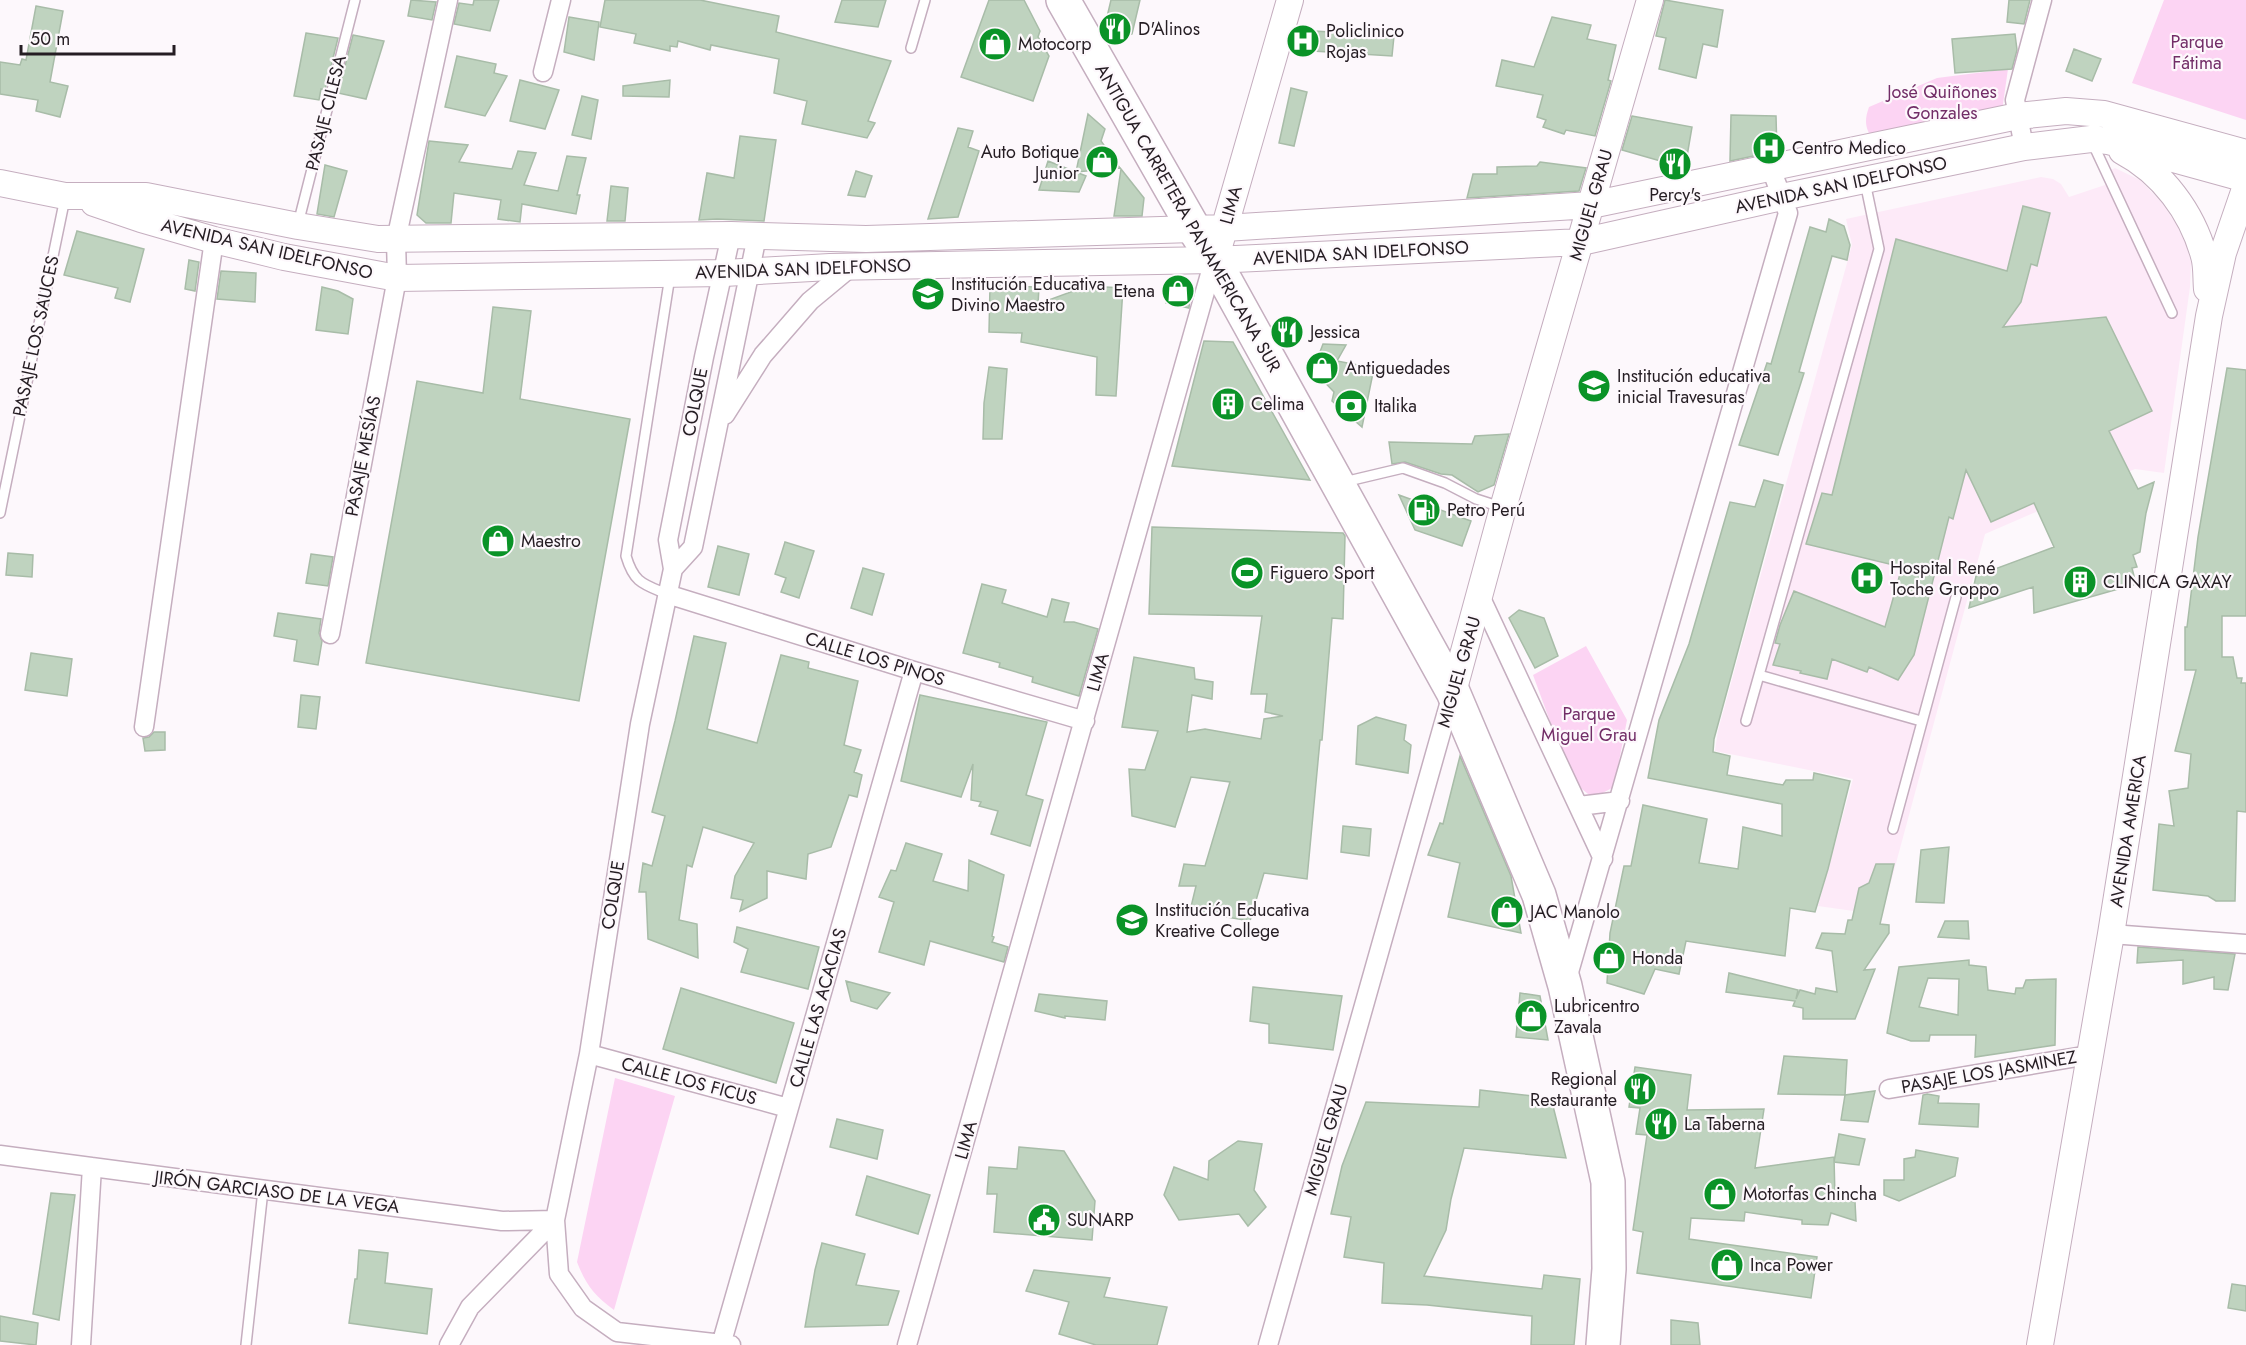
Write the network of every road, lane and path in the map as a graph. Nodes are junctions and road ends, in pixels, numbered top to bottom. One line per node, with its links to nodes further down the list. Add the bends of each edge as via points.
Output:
1 (355, 0): 23 (lane, PASAJE CILESA)
2 (448, 0): 28 (street, PASAJE MESÍAS)
3 (561, 0): 10 (street)
4 (925, 0): 9 (lane)
5 (1063, 0): 24 (highway, ANTIGUA CARRETERA PANAMERICANA SUR)
6 (1290, 0): 24 (street, LIMA)
7 (1650, 0): 22 (street, MIGUEL GRAU)
8 (2042, 0): 11 (street, via 2015,100)
9 (911, 48)
10 (543, 72)
11 (2018, 116): 13 (street); 14 (street, AVENIDA SAN IDELFONSO, via 2066,111 2104,114); 15 (street, AVENIDA SAN IDELFONSO)
12 (2096, 140): 13 (street, AVENIDA SAN IDELFONSO); 16 (street, AVENIDA SAN IDELFONSO); 36 (lane); 37 (street, via 2137,159 2169,188 2189,219 2204,257)
13 (2024, 147): 17 (street, AVENIDA SAN IDELFONSO)
14 (2246, 153)
15 (1771, 169): 21 (street); 22 (street, AVENIDA SAN IDELFONSO)
16 (2246, 179)
17 (1865, 180): 21 (street, AVENIDA SAN IDELFONSO); 48 (lane, via 1879,249)
18 (0, 183): 20 (street, AVENIDA SAN IDELFONSO)
19 (2246, 186): 37 (street, via 2223,253)
20 (70, 196): 23 (street, AVENIDA SAN IDELFONSO, via 146,196); 27 (street, AVENIDA SAN IDELFONSO); 41 (lane, PASAJE LOS SAUCES)
21 (1782, 197): 29 (street, AVENIDA SAN IDELFONSO); 54 (street, via 1788,213)
22 (1591, 206): 24 (street, AVENIDA SAN IDELFONSO); 29 (street, MIGUEL GRAU)
23 (298, 226): 28 (street, AVENIDA SAN IDELFONSO)
24 (1209, 228): 26 (street, AVENIDA SAN IDELFONSO, via 867,239); 30 (highway, ANTIGUA CARRETERA PANAMERICANA SUR)
25 (731, 235): 26 (street, AVENIDA SAN IDELFONSO); 28 (street, AVENIDA SAN IDELFONSO); 34 (street, COLQUE)
26 (757, 236): 32 (street, COLQUE)
27 (214, 240): 35 (street, AVENIDA SAN IDELFONSO); 53 (street)
28 (396, 240): 35 (street, PASAJE MESÍAS)
29 (1581, 242): 30 (street, AVENIDA SAN IDELFONSO); 40 (street, MIGUEL GRAU)
30 (1214, 260): 31 (street, AVENIDA SAN IDELFONSO); 39 (highway, ANTIGUA CARRETERA PANAMERICANA SUR); 50 (street, LIMA)
31 (851, 267): 32 (street, AVENIDA SAN IDELFONSO); 38 (street, COLQUE, via 810,302 763,355)
32 (751, 271): 34 (street, AVENIDA SAN IDELFONSO); 38 (street, COLQUE)
33 (670, 273): 34 (street, AVENIDA SAN IDELFONSO); 35 (street, AVENIDA SAN IDELFONSO); 43 (lane, via 626,556 639,582)
34 (724, 273): 42 (street, COLQUE, via 668,540)
35 (397, 278): 46 (street, PASAJE MESÍAS)
36 (2172, 313)
37 (2209, 316): 58 (street, AVENIDA AMERICA)
38 (719, 424): 42 (street, COLQUE, via 693,547)
39 (1338, 484): 40 (lane, via 1403,468); 49 (highway, ANTIGUA CARRETERA PANAMERICANA SUR)
40 (1503, 508): 44 (street, MIGUEL GRAU)
41 (0, 513)
42 (673, 569): 43 (street, COLQUE)
43 (667, 594): 47 (street, CALLE LOS PINOS); 61 (street, COLQUE, via 640,724)
44 (1480, 596): 49 (street, MIGUEL GRAU); 55 (street)
45 (1956, 597): 52 (lane)
46 (330, 634)
47 (914, 671): 50 (street, CALLE LOS PINOS); 64 (street, CALLE LAS ACACIAS)
48 (1759, 675): 51 (lane); 52 (lane)
49 (1453, 692): 60 (highway, ANTIGUA CARRETERA PANAMERICANA SUR, via 1539,896); 74 (street, MIGUEL GRAU)
50 (1085, 721): 73 (street, LIMA)
51 (1746, 721)
52 (1922, 721): 56 (lane)
53 (144, 727)
54 (1620, 801): 55 (street); 57 (street)
55 (1579, 806): 57 (street)
56 (1893, 829)
57 (1603, 859): 60 (street)
58 (2111, 934): 59 (street); 62 (street, AVENIDA AMERICA)
59 (2246, 944)
60 (1565, 986): 75 (highway, ANTIGUA CARRETERA PANAMERICANA SUR, via 1608,1182 1609,1269)
61 (589, 1054): 64 (street, CALLE LOS FICUS); 68 (street, COLQUE)
62 (2089, 1055): 63 (street, PASAJE LOS JASMINEZ); 76 (street, AVENIDA AMERICA)
63 (1888, 1089)
64 (788, 1108): 72 (street, CALLE LAS ACACIAS)
65 (0, 1155): 66 (street, JIRÓN GARCIASO DE LA VEGA)
66 (92, 1167): 67 (street, JIRÓN GARCIASO DE LA VEGA); 69 (street)
67 (264, 1190): 68 (street, JIRÓN GARCIASO DE LA VEGA, via 502,1221); 70 (lane)
68 (555, 1220): 71 (street, via 470,1307); 72 (street, COLQUE, via 559,1274 583,1308 617,1332)
69 (81, 1345)
70 (246, 1345)
71 (449, 1345)
72 (725, 1345)
73 (907, 1345)
74 (1268, 1345)
75 (1603, 1345)
76 (2040, 1345)

